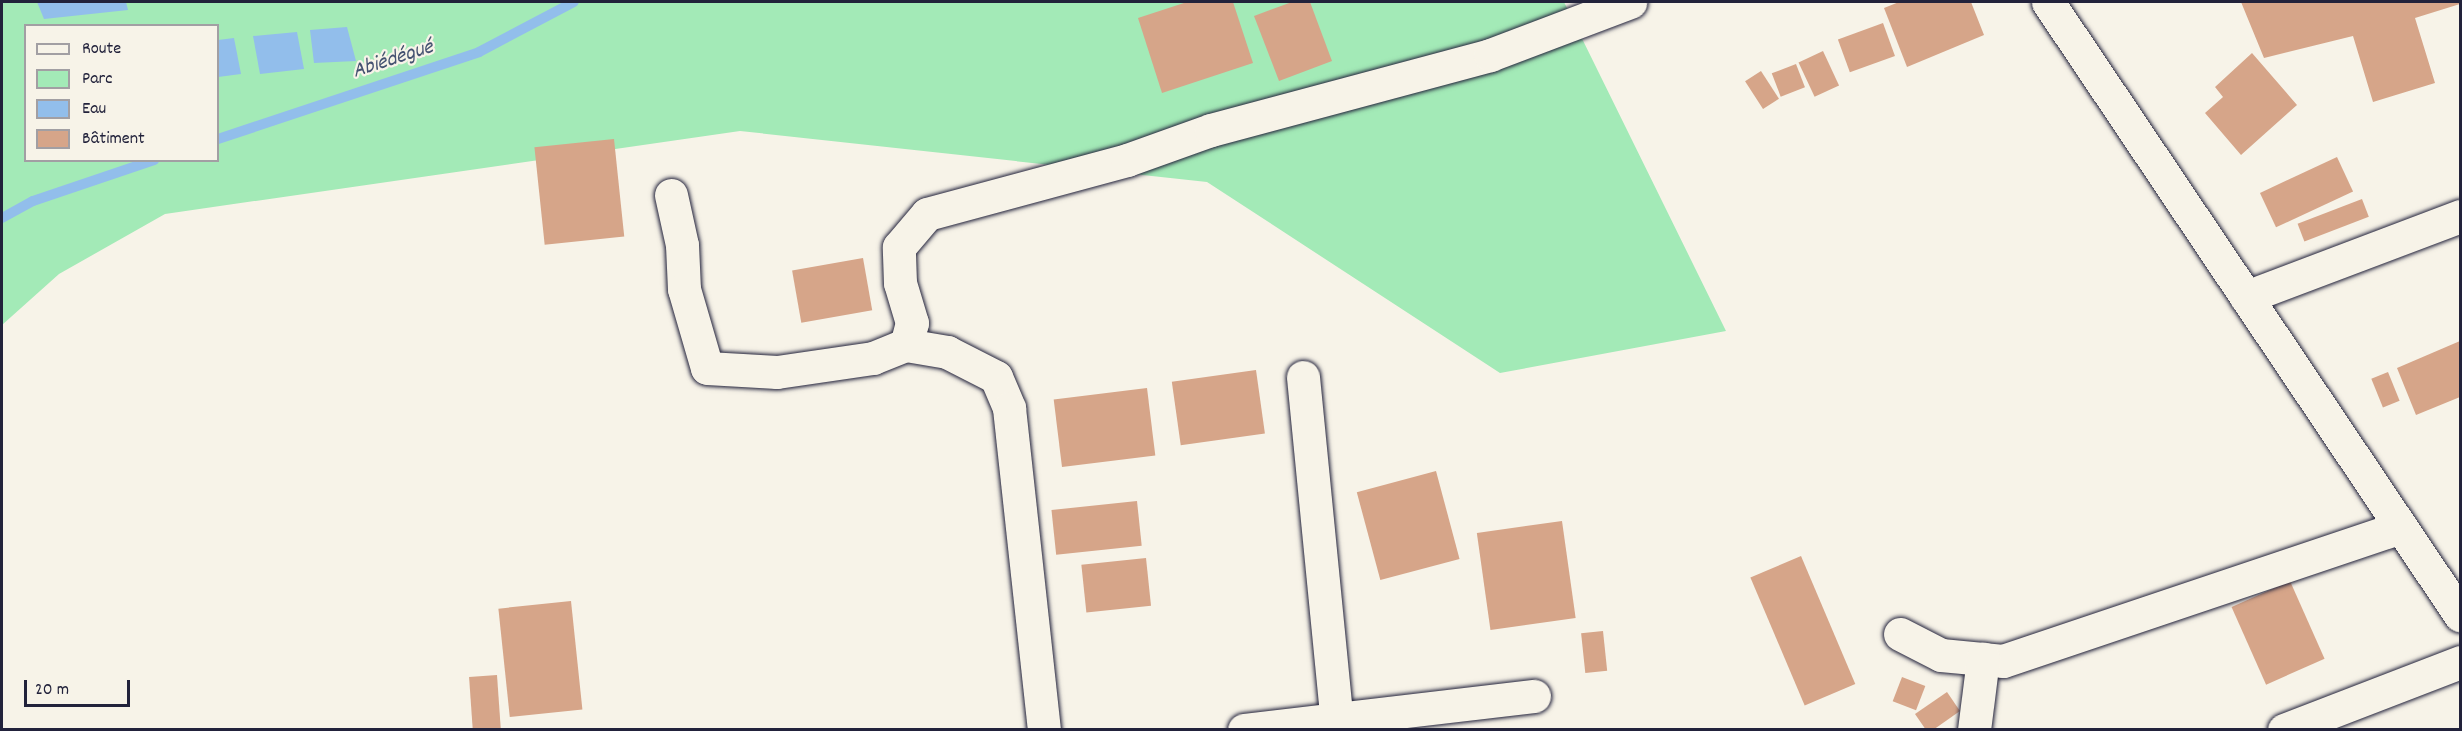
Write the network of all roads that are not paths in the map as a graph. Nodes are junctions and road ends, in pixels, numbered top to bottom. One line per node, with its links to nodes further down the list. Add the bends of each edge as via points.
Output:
1 (1630, 2): 6 (street, via 1491,55 1211,130 1127,160 927,214 899,247 900,283 912,323)
2 (2048, 2): 5 (street)
3 (671, 195): 6 (street, via 682,244 684,289 707,368 743,373 822,368 873,358)
4 (2460, 216): 5 (street)
5 (2246, 297): 8 (street)
6 (906, 345): 15 (street, via 946,352 996,377 1009,408)
7 (1303, 377): 14 (street)
8 (2401, 527): 9 (street); 11 (street, via 2003,661)
9 (2460, 615)
10 (1900, 634): 11 (street, via 1941,655)
11 (1983, 659): 17 (street)
12 (2460, 662): 18 (street)
13 (1534, 696): 14 (street)
14 (1337, 722): 16 (street, via 1284,722)
15 (1044, 729)
16 (1244, 729)
17 (1974, 729)
18 (2284, 729)

